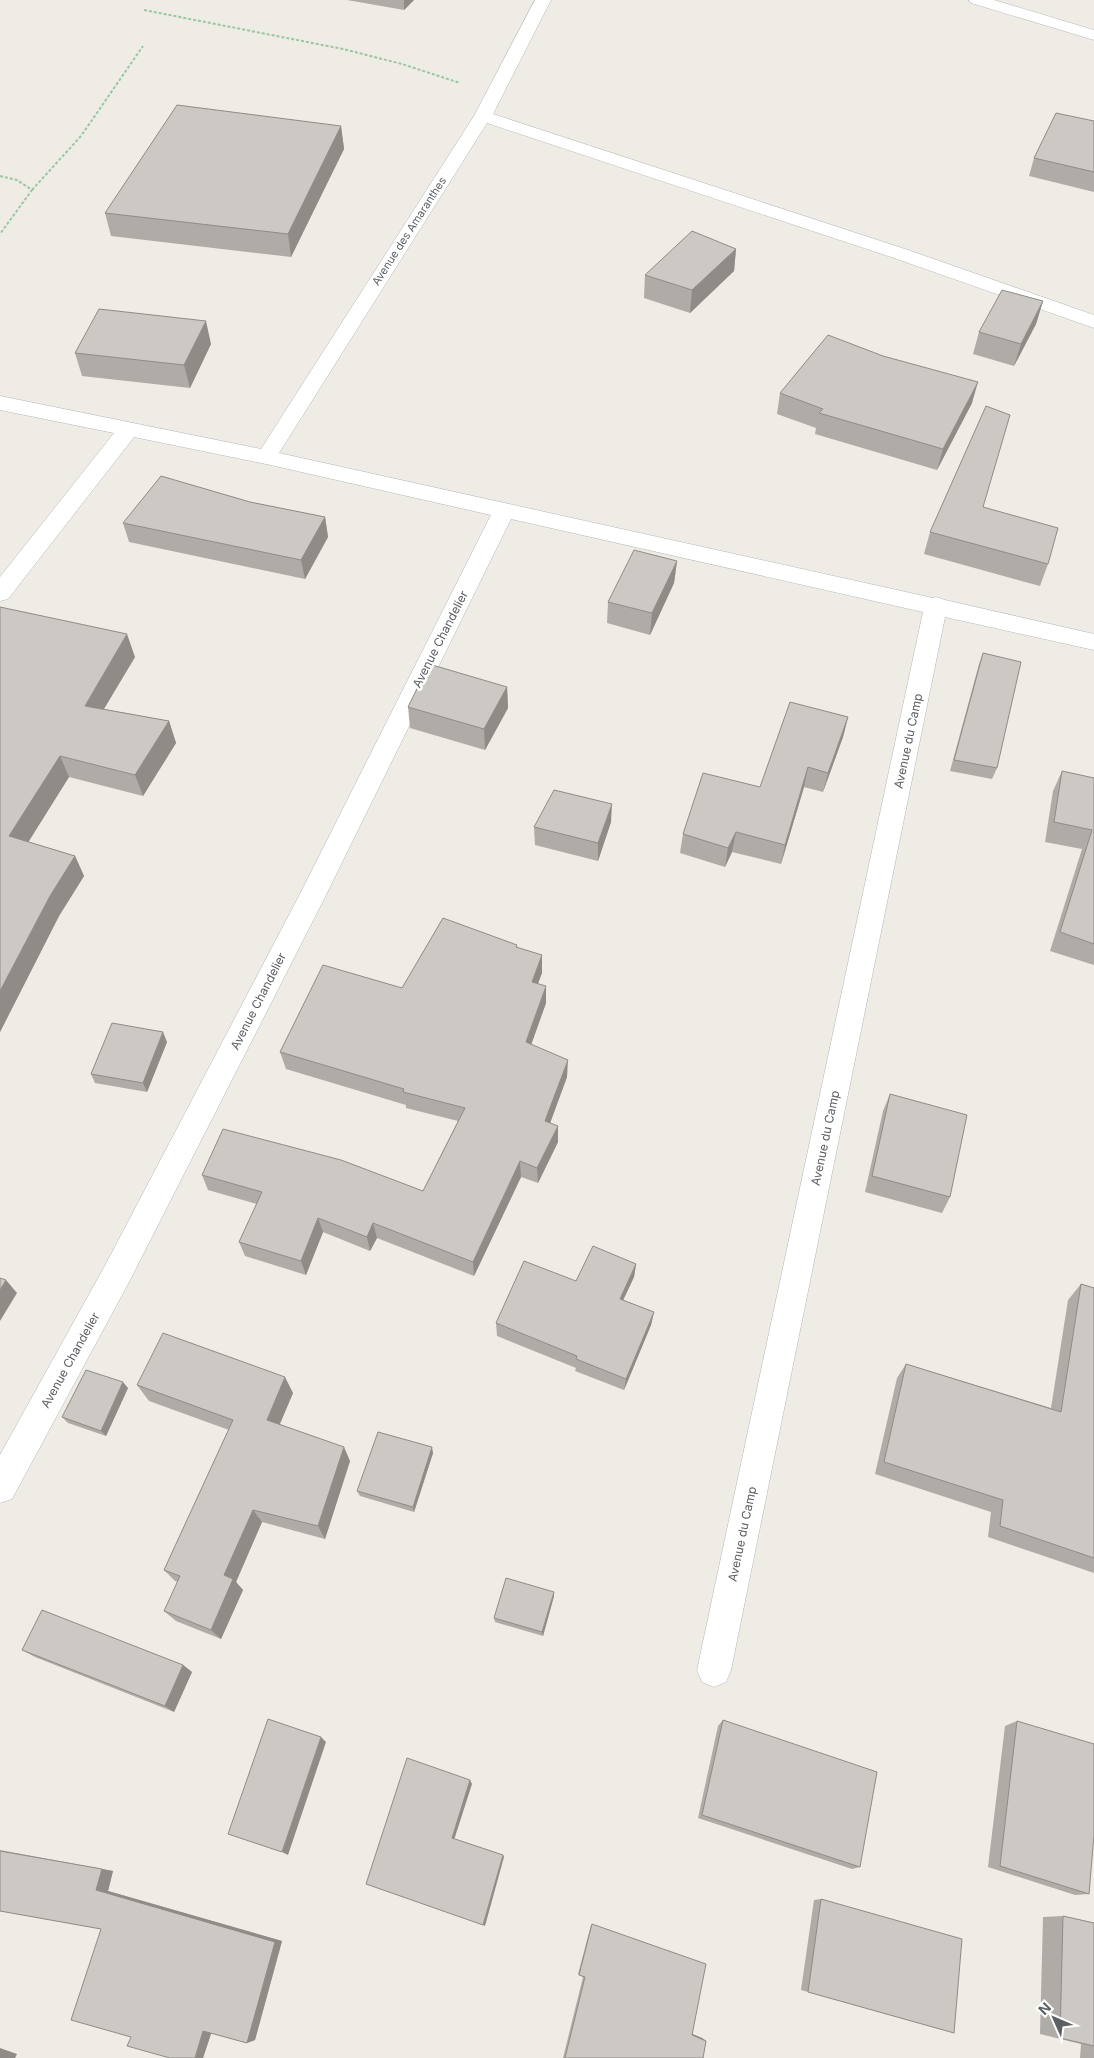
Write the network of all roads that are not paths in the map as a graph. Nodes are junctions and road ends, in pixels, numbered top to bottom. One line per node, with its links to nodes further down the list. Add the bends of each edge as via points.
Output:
1 (543, 0): 4 (street, Avenue des Amaranthes)
2 (977, 0): 3 (street)
3 (1094, 35)
4 (483, 116): 5 (street, via 901,254); 8 (street, Avenue des Amaranthes)
5 (1094, 322)
6 (0, 403): 7 (street)
7 (128, 430): 8 (street); 10 (street)
8 (266, 457): 9 (street)
9 (505, 509): 11 (street); 13 (street, Avenue Chandelier, via 312,897 118,1272)
10 (0, 593)
11 (936, 605): 12 (street); 14 (street, Avenue du Camp)
12 (1094, 642)
13 (0, 1487)
14 (714, 1670)

